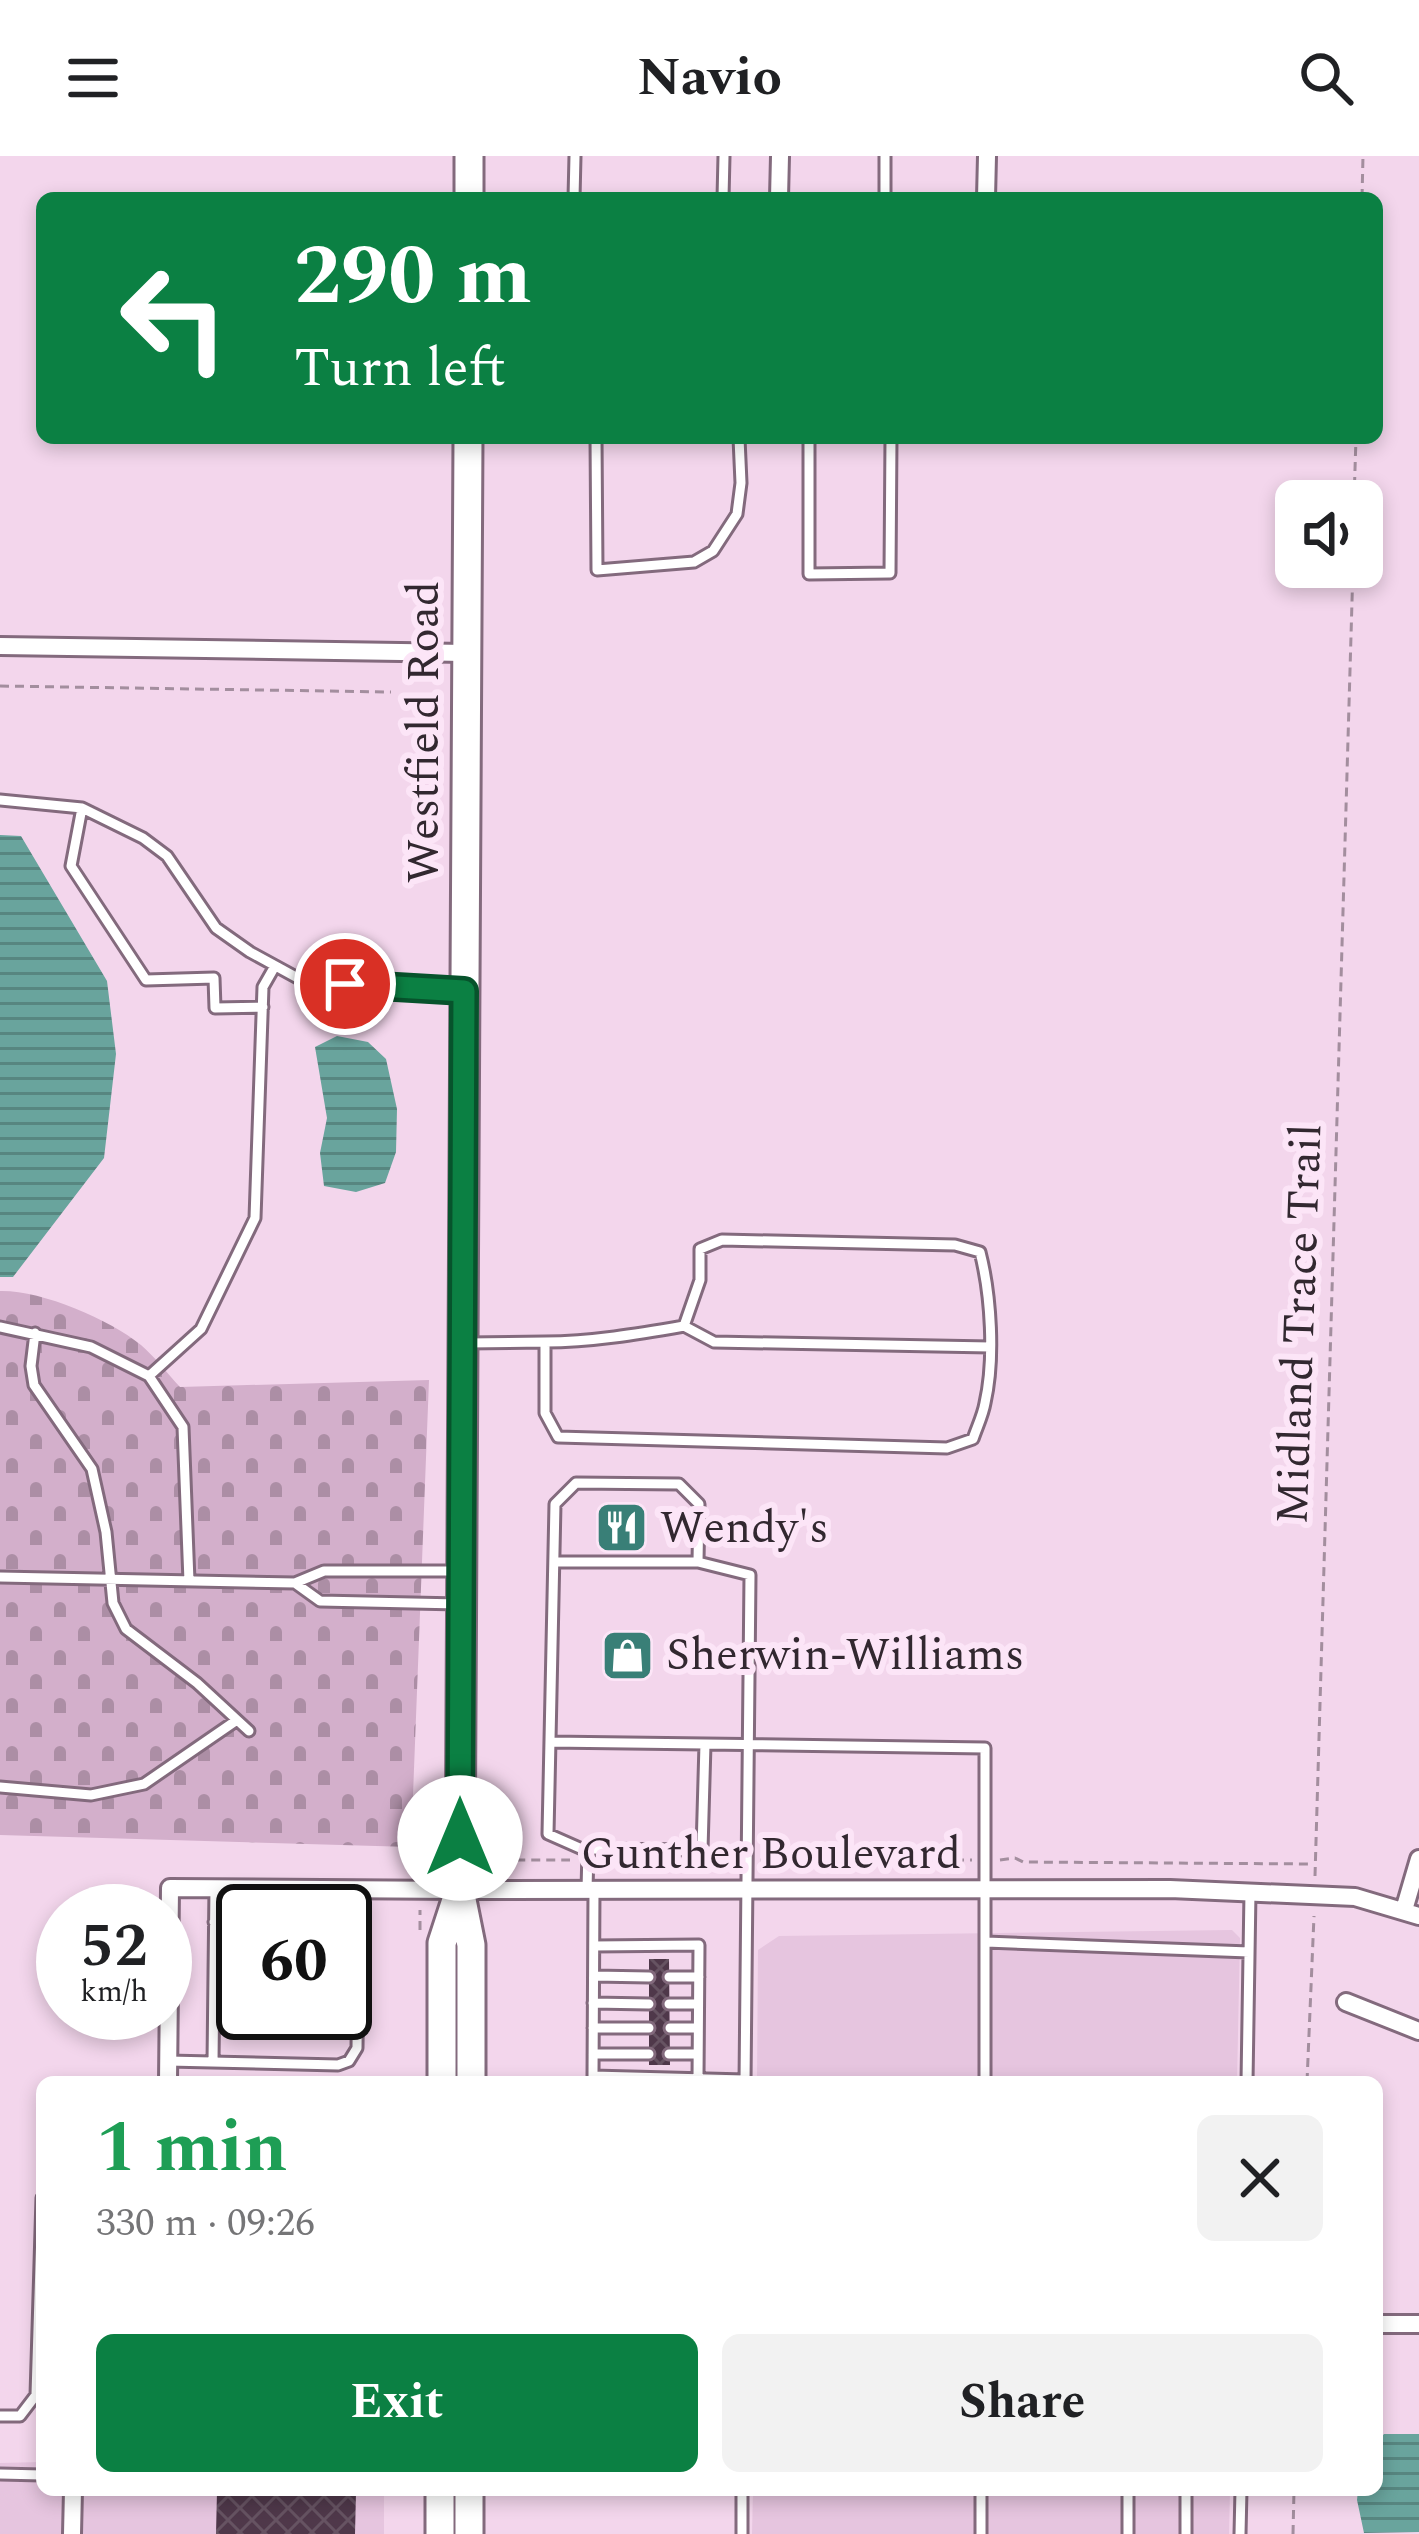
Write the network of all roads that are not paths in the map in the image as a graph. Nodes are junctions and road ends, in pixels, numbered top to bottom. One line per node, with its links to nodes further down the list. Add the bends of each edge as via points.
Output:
1 (470, 156): 7 (main road)
2 (574, 156): 8 (lane)
3 (724, 156): 9 (lane)
4 (780, 156): 10 (street)
5 (885, 156): 11 (lane)
6 (987, 156): 12 (street)
7 (469, 192)
8 (574, 192)
9 (723, 192)
10 (779, 192)
11 (885, 192)
12 (986, 192)
13 (468, 444): 19 (main road, Westfield Road)
14 (596, 444): 15 (lane, via 597,570 694,562 713,551 737,514)
15 (740, 444)
16 (809, 444): 17 (lane, via 808,574 890,573)
17 (891, 444)
18 (0, 646): 19 (street)
19 (466, 653): 23 (main road, Westfield Road)
20 (0, 800): 21 (lane)
21 (82, 808): 22 (lane, via 167,856 216,928); 24 (lane, via 71,866 146,980 214,978 214,1008)
22 (275, 966): 23 (lane, via 305,982); 24 (lane)
23 (464, 991): 29 (main road, Westfield Road)
24 (263, 1007): 31 (lane, via 255,1218 201,1329)
25 (684, 1326): 28 (lane); 30 (lane, via 714,1342); 30 (lane, via 700,1280 700,1249 722,1240 955,1245 980,1252)
26 (0, 1327): 27 (lane)
27 (35, 1333): 31 (lane, via 91,1347); 36 (lane, via 34,1385 92,1469)
28 (545, 1342): 29 (lane); 30 (lane, via 545,1413 557,1437 947,1448 973,1439)
29 (462, 1343): 34 (main road, Westfield Road)
30 (990, 1347)
31 (149, 1376): 37 (lane, via 184,1427)
32 (554, 1562): 33 (lane); 33 (lane, via 555,1504 577,1483 679,1484 699,1504); 42 (lane)
33 (698, 1562): 44 (lane, via 750,1575)
34 (460, 1571): 38 (lane, via 324,1571); 39 (main road, Westfield Road)
35 (0, 1577): 36 (lane)
36 (111, 1579): 37 (lane); 40 (lane, via 126,1629)
37 (189, 1581): 38 (lane)
38 (296, 1583): 39 (lane, via 320,1600)
39 (460, 1604): 50 (main road, Westfield Road)
40 (237, 1720): 41 (lane); 45 (lane, via 144,1784 91,1796)
41 (249, 1731)
42 (550, 1742): 43 (lane); 46 (lane, via 548,1834)
43 (705, 1744): 44 (lane); 46 (lane, via 702,1850)
44 (748, 1745): 49 (lane, via 985,1748); 52 (lane)
45 (0, 1787)
46 (588, 1850): 51 (lane)
47 (1419, 1859): 54 (street)
48 (215, 1888): 50 (street, Gunther Boulevard); 55 (lane); 78 (street, Gunther Boulevard, via 170,1888)
49 (986, 1889): 52 (street, Gunther Boulevard); 53 (street, Gunther Boulevard); 56 (lane)
50 (460, 1890): 51 (street, Gunther Boulevard); 81 (main road, Westfield Road, via 442,1943); 82 (main road, Westfield Road, via 471,1945)
51 (590, 1890): 52 (street, Gunther Boulevard); 57 (lane)
52 (747, 1890): 85 (lane)
53 (1250, 1892): 54 (street, Gunther Boulevard, via 1354,1898); 58 (lane)
54 (1411, 1913)
55 (214, 1922): 79 (lane)
56 (986, 1942): 58 (lane); 86 (lane)
57 (594, 1946): 59 (lane); 62 (lane, via 699,1946)
58 (1249, 1952): 87 (lane)
59 (594, 1976): 60 (lane); 64 (lane)
60 (649, 1977)
61 (669, 1977): 62 (lane)
62 (699, 1977): 67 (lane)
63 (1346, 2002): 72 (street)
64 (593, 2003): 65 (lane); 68 (lane)
65 (649, 2004)
66 (669, 2004): 67 (lane)
67 (698, 2005): 71 (lane)
68 (593, 2028): 69 (lane); 74 (lane)
69 (649, 2028)
70 (670, 2028): 71 (lane)
71 (698, 2028): 77 (lane)
72 (1419, 2031)
73 (357, 2040): 79 (lane, via 350,2061 338,2066)
74 (593, 2054): 75 (lane); 83 (lane)
75 (649, 2054)
76 (669, 2054): 77 (lane)
77 (698, 2054): 84 (lane)
78 (168, 2061): 79 (lane); 80 (street, Gunther Boulevard)
79 (213, 2062)
80 (167, 2076)
81 (442, 2076)
82 (471, 2076)
83 (593, 2076)
84 (698, 2076)
85 (746, 2076)
86 (985, 2076)
87 (1247, 2076)
88 (1383, 2324): 89 (street)
89 (1419, 2324)
90 (36, 2362): 91 (lane)
91 (36, 2395)
92 (36, 2395): 93 (lane, via 20,2416)
93 (0, 2416)
94 (0, 2474): 95 (lane)
95 (36, 2475)
96 (73, 2496): 104 (street)
97 (440, 2496): 105 (main road)
98 (470, 2496): 106 (main road)
99 (742, 2496): 107 (lane)
100 (981, 2496): 108 (lane)
101 (1128, 2496): 109 (lane)
102 (1186, 2496): 110 (lane)
103 (1241, 2496): 111 (lane)
104 (72, 2534)
105 (440, 2534)
106 (469, 2534)
107 (742, 2534)
108 (981, 2534)
109 (1128, 2534)
110 (1186, 2534)
111 (1240, 2534)

